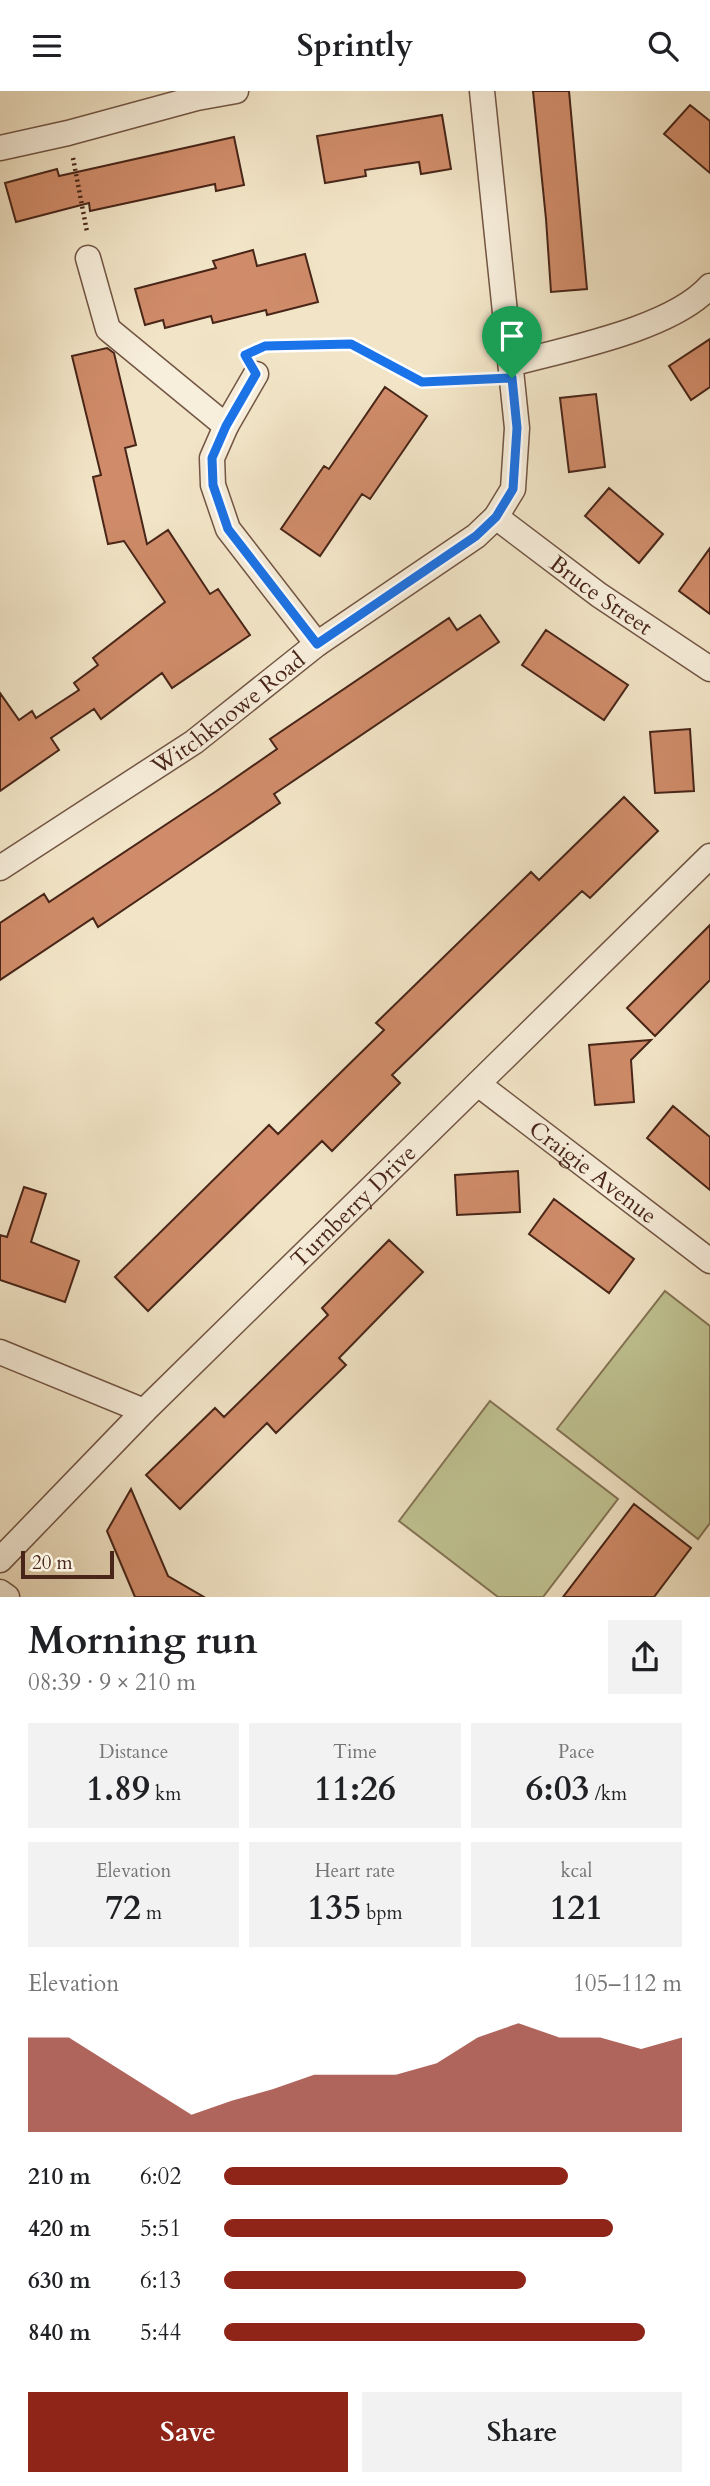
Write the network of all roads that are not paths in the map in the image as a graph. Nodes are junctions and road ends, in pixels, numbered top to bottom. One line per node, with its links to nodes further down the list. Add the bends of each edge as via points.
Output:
1 (236, 91): 3 (street)
2 (482, 91): 7 (street, Witchknowe Road)
3 (196, 94): 4 (street, via 68,133)
4 (0, 148)
5 (89, 258): 9 (street, via 108,329)
6 (710, 286): 7 (street, via 638,329)
7 (511, 371): 10 (street, Witchknowe Road, via 517,428 513,489)
8 (256, 374): 9 (street)
9 (226, 426): 11 (street, via 212,458 213,485 228,529)
10 (496, 517): 11 (street, Witchknowe Road, via 476,536); 12 (street, Bruce Street, via 599,595)
11 (317, 644): 14 (street, Witchknowe Road, via 194,742)
12 (710, 670)
13 (710, 856): 15 (street, Turnberry Drive)
14 (0, 867)
15 (478, 1084): 16 (street, Craigie Avenue); 18 (street, Turnberry Drive)
16 (710, 1261)
17 (0, 1352): 18 (street)
18 (144, 1411): 19 (street, Turnberry Drive)
19 (0, 1560)
20 (0, 1592): 21 (street)
21 (7, 1597)

